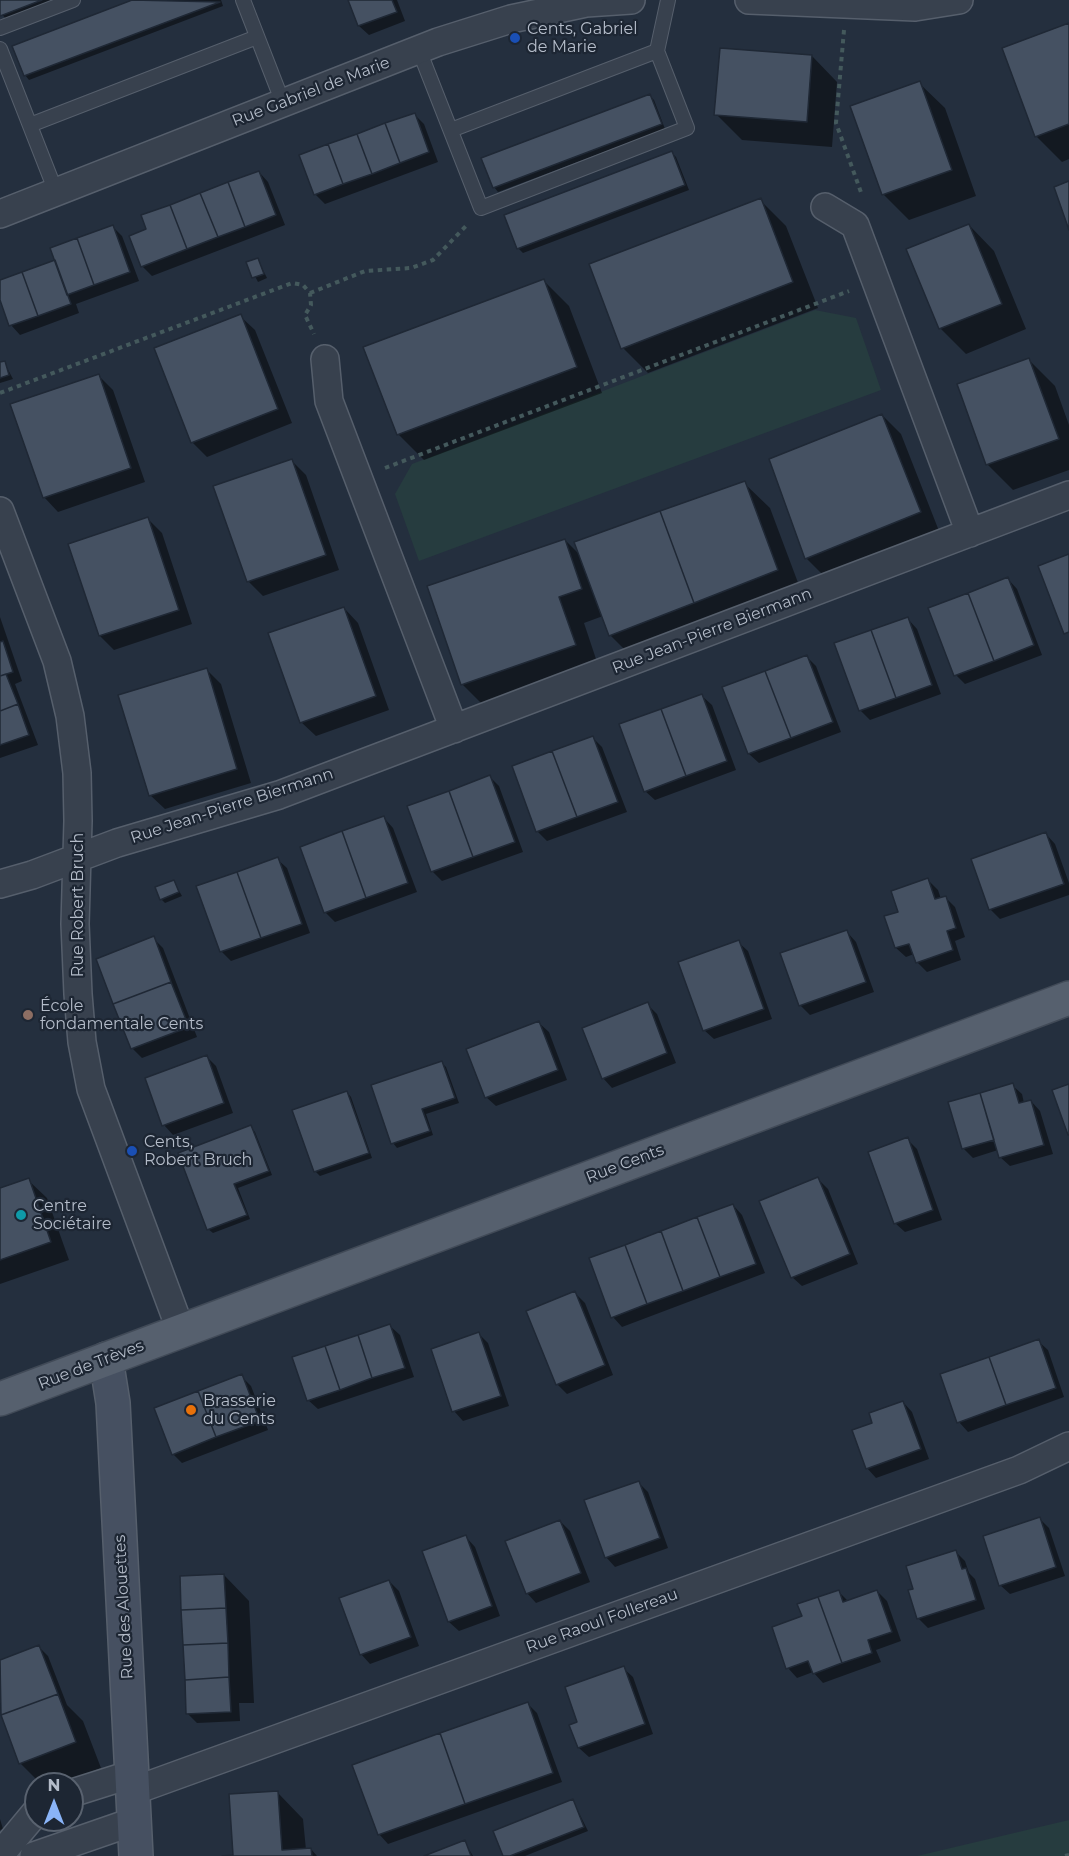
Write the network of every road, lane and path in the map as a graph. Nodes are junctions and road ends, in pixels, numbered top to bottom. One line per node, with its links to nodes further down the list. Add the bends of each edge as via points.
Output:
1 (73, 0): 9 (lane)
2 (243, 0): 10 (lane)
3 (631, 0): 12 (street, Rue Gabriel de Marie, via 586,3 511,19)
4 (668, 0): 13 (lane)
5 (749, 0): 6 (street)
6 (756, 0): 8 (street)
7 (959, 0): 8 (street, via 915,7)
8 (846, 6): 21 (path, via 836,123 871,219)
9 (0, 28)
10 (257, 37): 14 (lane); 15 (lane)
11 (0, 49): 15 (lane)
12 (420, 50): 14 (street, Rue Gabriel de Marie); 16 (lane)
13 (657, 51): 16 (lane); 19 (lane, via 687,128)
14 (283, 103): 17 (street, Rue Gabriel de Marie)
15 (30, 125): 17 (lane)
16 (451, 130): 19 (lane)
17 (56, 192): 20 (street, Rue Gabriel de Marie)
18 (825, 207): 21 (street)
19 (481, 208): 23 (path, via 433,260 411,268 365,271)
20 (0, 214)
21 (855, 225): 22 (street)
22 (877, 280): 26 (path); 29 (street)
23 (310, 293): 24 (path, via 311,305 305,315); 25 (path, via 303,285 292,282)
24 (326, 359): 26 (street, via 329,402)
25 (0, 393)
26 (359, 478): 30 (street)
27 (1069, 495): 29 (street, Rue Jean-Pierre Biermann)
28 (0, 511): 31 (street, Rue Robert Bruch, via 57,661 70,716 77,782)
29 (970, 532): 30 (street, Rue Jean-Pierre Biermann)
30 (454, 729): 31 (street, Rue Jean-Pierre Biermann, via 279,795)
31 (76, 858): 32 (street, Rue Jean-Pierre Biermann); 34 (street, Rue Robert Bruch, via 78,994 91,1089)
32 (0, 884)
33 (1069, 998): 34 (main road, Rue Cents)
34 (181, 1331): 35 (main road, Rue de Trèves)
35 (106, 1359): 36 (main road, Rue de Trèves); 39 (main road, Rue des Alouettes, via 113,1403)
36 (0, 1399)
37 (1069, 1446): 39 (street, Rue Raoul Follereau, via 1018,1470)
38 (84, 1794): 39 (street, Rue Raoul Follereau)
39 (133, 1796): 42 (street, Rue Raoul Follereau); 43 (main road, Rue des Alouettes)
40 (24, 1826): 41 (street)
41 (0, 1855)
42 (34, 1856)
43 (136, 1856)

